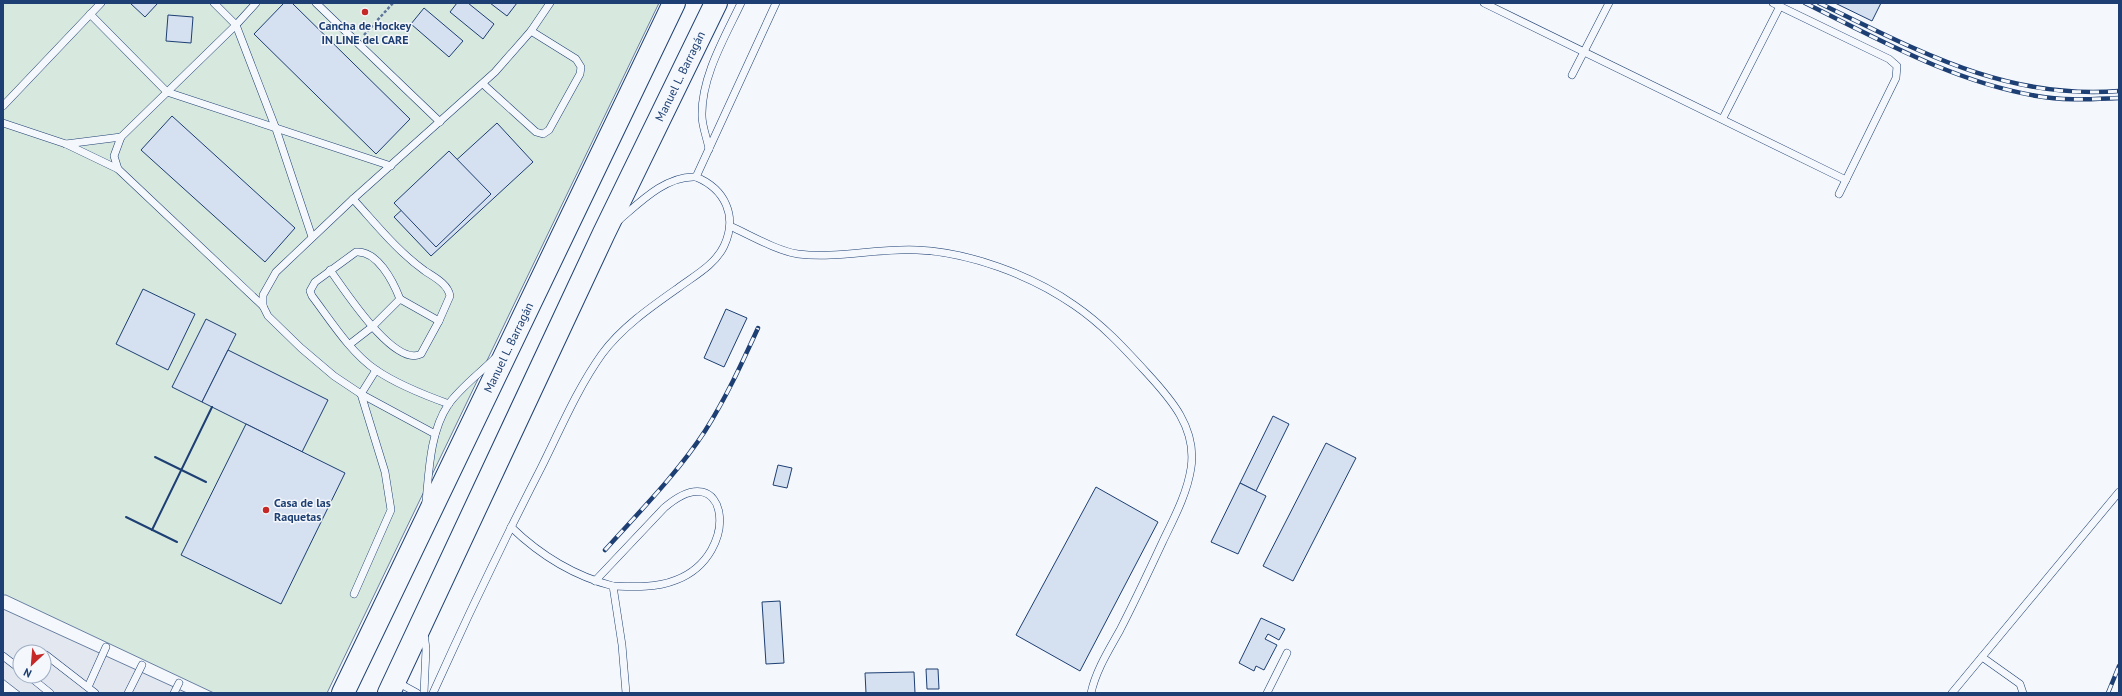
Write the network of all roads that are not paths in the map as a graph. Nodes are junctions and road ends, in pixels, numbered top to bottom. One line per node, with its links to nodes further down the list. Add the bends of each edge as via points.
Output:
1 (101, 3): 14 (lane)
2 (214, 3): 15 (lane)
3 (256, 3): 15 (lane)
4 (316, 3): 23 (lane)
5 (550, 3): 16 (lane)
6 (674, 3): 43 (highway, Manuel L. Barragán)
7 (716, 3): 36 (highway, Manuel L. Barragán)
8 (741, 3): 28 (lane, via 716,56 704,98 702,116)
9 (776, 3): 28 (lane)
10 (1484, 3): 17 (lane)
11 (1609, 3): 17 (lane)
12 (1773, 3): 13 (lane)
13 (1780, 6): 22 (lane); 32 (lane, via 1888,59 1897,66 1896,78)
14 (90, 14): 20 (lane); 21 (lane)
15 (236, 25): 20 (lane); 25 (lane)
16 (531, 31): 19 (lane); 19 (lane, via 576,59 581,67 580,74 549,130 543,134 536,132)
17 (1584, 52): 18 (lane); 22 (lane)
18 (1572, 75)
19 (483, 84): 23 (lane)
20 (167, 92): 25 (lane); 26 (lane)
21 (3, 106)
22 (1723, 118): 32 (lane)
23 (440, 122): 29 (lane)
24 (3, 123): 27 (lane)
25 (276, 129): 29 (lane); 37 (lane)
26 (121, 137): 27 (lane); 30 (lane, via 114,156)
27 (66, 144): 30 (lane)
28 (710, 149): 31 (lane)
29 (391, 166): 34 (lane)
30 (118, 169): 40 (lane)
31 (696, 177): 35 (lane, via 717,189 725,199 730,211); 36 (lane, via 677,180 657,190)
32 (1846, 180): 33 (lane)
33 (1839, 194)
34 (353, 199): 37 (lane); 41 (lane, via 398,248 446,287 450,296)
35 (730, 226): 51 (lane, via 724,246 709,265 631,323 602,354 576,398); 76 (lane, via 796,254 916,250 949,253 1013,273 1075,305 1104,329 1178,410 1188,430 1192,448 1186,489 1134,603 1098,672)
36 (604, 233): 55 (highway, Manuel L. Barragán)
37 (312, 237): 40 (lane, via 276,272 264,295)
38 (330, 270): 39 (lane, via 356,252 362,252 374,258 391,279); 42 (lane); 44 (lane, via 315,282 310,291)
39 (400, 299): 41 (lane); 42 (lane)
40 (263, 306): 46 (lane, via 268,316 301,348 334,376)
41 (438, 321): 42 (lane, via 423,351 417,356 406,354 392,346)
42 (372, 327): 44 (lane)
43 (510, 343): 47 (lane); 50 (highway, Manuel L. Barragán)
44 (350, 344): 45 (lane)
45 (376, 370): 46 (lane); 47 (lane)
46 (361, 394): 48 (lane); 54 (lane, via 384,472 391,510)
47 (449, 404): 48 (lane)
48 (435, 434): 50 (lane)
49 (2119, 492): 59 (lane)
50 (424, 523): 71 (highway, Manuel L. Barragán)
51 (511, 527): 52 (lane, via 544,555); 74 (lane)
52 (595, 581): 53 (lane); 53 (lane, via 677,497 688,492 697,492 714,499 720,512 719,531 712,548 697,569 663,584 641,587)
53 (613, 586): 75 (lane)
54 (354, 594)
55 (423, 619): 66 (highway, Manuel L. Barragán); 73 (lane, via 426,649)
56 (106, 647): 65 (lane)
57 (1287, 653): 77 (lane)
58 (3, 656): 61 (lane)
59 (1982, 657): 78 (lane); 79 (lane, via 2020,684)
60 (52, 660): 65 (lane)
61 (12, 663)
62 (142, 664): 69 (lane)
63 (179, 683): 70 (lane)
64 (39, 684): 67 (lane)
65 (88, 687): 68 (lane)
66 (392, 687): 72 (lane)
67 (50, 693)
68 (95, 693)
69 (128, 693)
70 (174, 693)
71 (343, 693)
72 (417, 693)
73 (424, 693)
74 (433, 693)
75 (626, 693)
76 (1091, 693)
77 (1267, 693)
78 (1952, 693)
79 (2023, 693)

